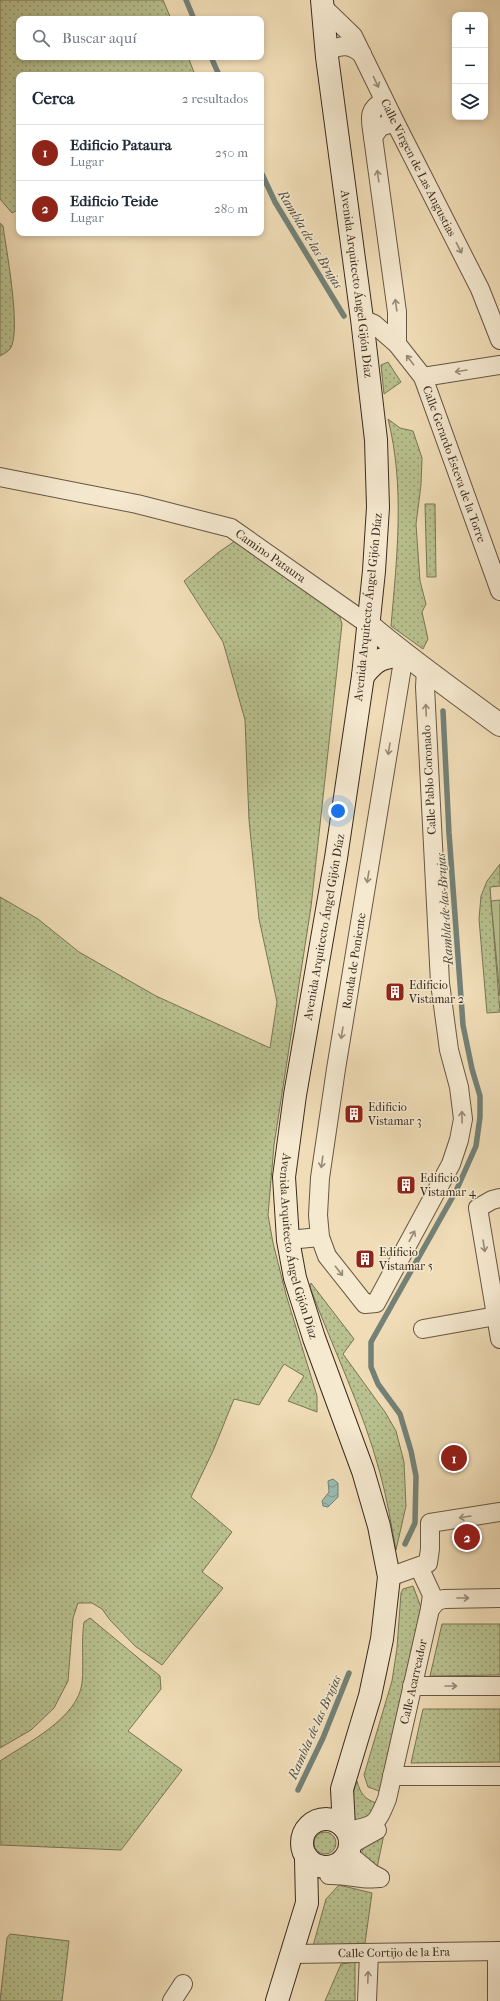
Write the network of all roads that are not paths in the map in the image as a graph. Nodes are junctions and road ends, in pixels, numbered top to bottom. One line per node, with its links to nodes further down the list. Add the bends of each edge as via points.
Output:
1 (322, 3): 2 (street, Calle Virgen de Las Angustias, via 353,36); 3 (main road, Avenida Arquitecto Ángel Gijón Díaz)
2 (362, 54): 3 (street, via 353,47 339,46 330,50); 4 (street, Calle Virgen de Las Angustias, one-way to 4)
3 (327, 57): 7 (main road, Avenida Arquitecto Ángel Gijón Díaz)
4 (384, 101): 5 (street, Calle Virgen de Las Angustias); 6 (street, via 376,105 370,114)
5 (395, 122): 6 (street, via 380,127); 8 (street, Calle Virgen de Las Angustias, one-way to 8, via 480,289)
6 (373, 137): 9 (street, one-way to 6, via 397,312)
7 (362, 319): 9 (street, Calle Gerardo Esteva de la Torre, via 374,324); 15 (main road, Avenida Arquitecto Ángel Gijón Díaz, via 376,440 378,492)
8 (500, 340)
9 (397, 344): 11 (street, Calle Gerardo Esteva de la Torre, one-way to 9)
10 (500, 365): 11 (street, one-way to 11)
11 (423, 377): 13 (street, Calle Gerardo Esteva de la Torre)
12 (0, 476): 15 (street, Camino Pataura, via 137,504 231,528)
13 (494, 556): 14 (street, Calle Gerardo Esteva de la Torre)
14 (500, 592)
15 (369, 625): 16 (main road, Camino Pataura); 18 (main road, Avenida Arquitecto Ángel Gijón Díaz)
16 (404, 655): 17 (main road, Camino Pataura); 18 (main road, via 380,659 371,665); 21 (street, Ronda de Poniente, one-way to 21, via 320,1178)
17 (426, 669): 19 (main road, Camino Pataura); 21 (street, Calle Pablo Coronado, one-way to 17, via 327,1256 365,1304 376,1302 451,1164 463,1119 459,1087 449,1050 440,983 424,687)
18 (363, 676): 22 (main road, Avenida Arquitecto Ángel Gijón Díaz, via 284,1177)
19 (500, 725)
20 (500, 1198): 23 (street, one-way to 23, via 478,1208)
21 (320, 1237): 22 (street)
22 (288, 1240): 28 (main road, Avenida Arquitecto Ángel Gijón Díaz, via 295,1278 314,1338 363,1472 379,1526)
23 (496, 1316): 24 (street); 25 (street)
24 (423, 1329)
25 (500, 1339)
26 (500, 1512): 27 (street, one-way to 27, via 430,1523 428,1563)
27 (419, 1567): 28 (street); 30 (street, Calle Acarreador, via 432,1595)
28 (389, 1577): 35 (main road, Avenida Arquitecto Ángel Gijón Díaz, via 382,1639 371,1689)
29 (500, 1598): 30 (street, one-way to 29, via 437,1601 444,1599)
30 (430, 1609): 31 (street, Calle Acarreador)
31 (412, 1686): 32 (street, one-way to 32); 33 (street, Calle Acarreador)
32 (500, 1686)
33 (392, 1776): 34 (street); 37 (street, Calle Acarreador, via 385,1822 372,1834)
34 (500, 1776)
35 (342, 1789): 36 (main road, Avenida Arquitecto Ángel Gijón Díaz); 37 (main road, Avenida Arquitecto Ángel Gijón Díaz)
36 (315, 1821): 37 (main road, via 335,1821); 38 (main road, Avenida Arquitecto Ángel Gijón Díaz, via 306,1828 301,1838 301,1849)
37 (342, 1849): 37 (street, via 371,1873 384,1879 371,1880 339,1874); 38 (main road, via 325,1868 315,1866); 39 (main road, Avenida Arquitecto Ángel Gijón Díaz)
38 (306, 1859): 39 (main road, Avenida Arquitecto Ángel Gijón Díaz)
39 (307, 1903): 41 (main road, Avenida Arquitecto Ángel Gijón Díaz)
40 (498, 1951): 42 (street, Calle Cortijo de la Era); 47 (street)
41 (292, 1954): 42 (street, Calle Cortijo de la Era); 45 (main road, Avenida Arquitecto Ángel Gijón Díaz)
42 (369, 1954): 46 (street, one-way to 42)
43 (183, 1984): 44 (street)
44 (172, 2001)
45 (277, 2001)
46 (367, 2001)
47 (497, 2001)

